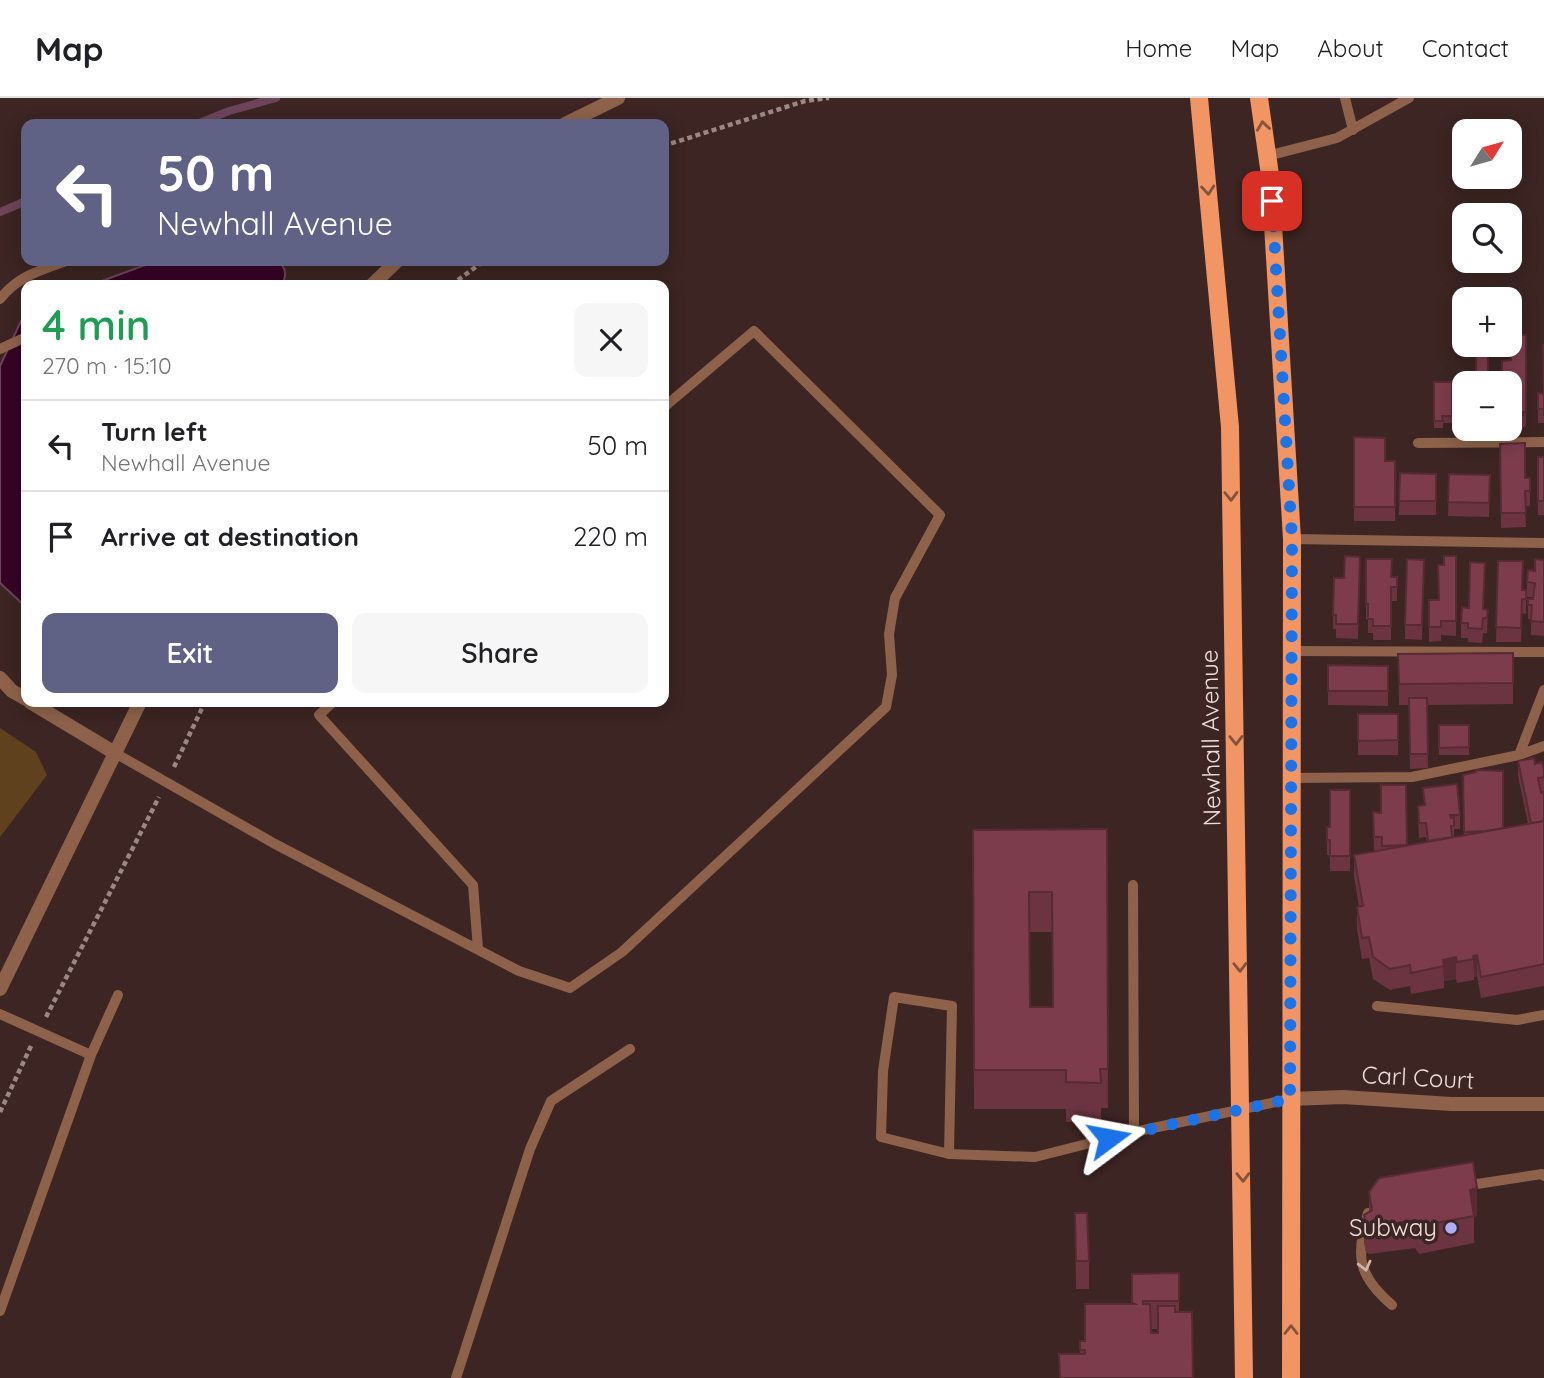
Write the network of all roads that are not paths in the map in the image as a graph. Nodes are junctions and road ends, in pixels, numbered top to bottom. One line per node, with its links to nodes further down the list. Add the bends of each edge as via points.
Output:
1 (618, 98): 6 (street)
2 (1199, 98): 43 (main road, Newhall Avenue, one-way to 43, via 1230,427)
3 (1259, 98): 8 (main road, one-way to 3)
4 (1345, 98): 7 (lane)
5 (1409, 98): 7 (lane)
6 (575, 119)
7 (1353, 130): 8 (lane)
8 (1267, 156): 18 (main road)
9 (54, 266): 12 (lane, via 20,280)
10 (392, 266): 11 (street)
11 (377, 280)
12 (0, 299)
13 (21, 339): 14 (lane)
14 (0, 349)
15 (669, 403): 33 (lane, via 754,331 940,515 895,598 886,707 622,951 570,988 519,971)
16 (1544, 442): 17 (lane)
17 (1418, 443)
18 (1292, 539): 19 (lane); 20 (main road)
19 (1544, 542)
20 (1292, 650): 21 (lane); 31 (main road)
21 (1544, 652)
22 (0, 678): 24 (street)
23 (1544, 690): 30 (lane)
24 (21, 697)
25 (38, 707): 29 (street)
26 (138, 707): 29 (street)
27 (327, 707): 33 (lane, via 318,715 473,885)
28 (1544, 746): 30 (lane)
29 (115, 753): 33 (lane, via 275,844); 34 (street)
30 (1519, 754): 31 (lane, via 1412,777)
31 (1291, 778): 41 (main road)
32 (1133, 884): 44 (lane)
33 (478, 949)
34 (0, 989)
35 (118, 995): 40 (lane)
36 (1377, 1006): 38 (lane, via 1517,1020)
37 (0, 1014): 40 (lane)
38 (1544, 1015)
39 (630, 1049): 51 (lane, via 551,1101 530,1149)
40 (90, 1055): 50 (lane)
41 (1290, 1099): 42 (street, Carl Court); 43 (lane); 53 (main road, one-way to 41)
42 (1544, 1104)
43 (1242, 1109): 44 (lane); 52 (main road, Newhall Avenue, one-way to 52)
44 (1134, 1132): 45 (lane, via 1035,1157)
45 (949, 1154): 45 (lane, via 881,1137 894,997 952,1006)
46 (1544, 1176): 47 (lane)
47 (1449, 1188)
48 (1376, 1205): 49 (lane, one-way to 49, via 1368,1212 1360,1240 1363,1268 1372,1288)
49 (1392, 1305)
50 (0, 1311)
51 (456, 1378)
52 (1244, 1378)
53 (1291, 1378)

